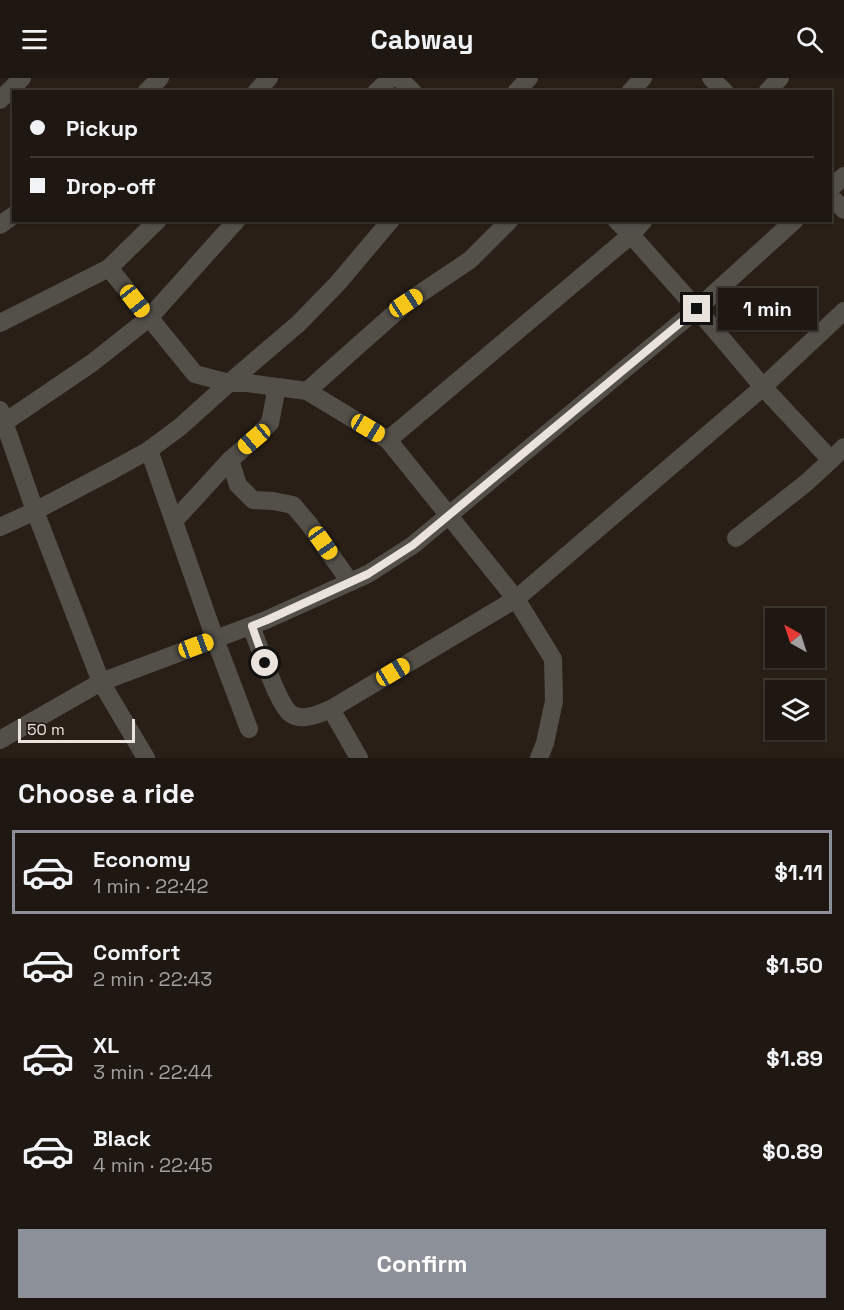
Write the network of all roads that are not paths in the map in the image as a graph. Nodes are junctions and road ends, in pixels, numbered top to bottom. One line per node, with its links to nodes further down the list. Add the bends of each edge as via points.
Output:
1 (22, 78): 16 (street)
2 (269, 78): 9 (street)
3 (391, 78): 10 (street)
4 (399, 78): 11 (street)
5 (529, 78): 12 (street)
6 (643, 78): 13 (street)
7 (711, 78): 14 (street)
8 (780, 78): 15 (street)
9 (258, 90)
10 (378, 90)
11 (411, 90)
12 (518, 90)
13 (632, 90)
14 (723, 90)
15 (769, 90)
16 (0, 100)
17 (844, 176): 18 (street)
18 (832, 187)
19 (832, 198): 20 (street)
20 (844, 210)
21 (156, 222): 29 (street)
22 (235, 222): 32 (street)
23 (389, 222): 34 (street, via 298,324)
24 (508, 222): 37 (street, via 470,260 406,303)
25 (618, 222): 28 (street)
26 (642, 222): 28 (street)
27 (793, 222): 30 (street)
28 (631, 235): 30 (street); 39 (street)
29 (109, 268): 32 (street); 33 (street)
30 (697, 309): 36 (street); 45 (street)
31 (844, 311): 36 (street)
32 (149, 318): 34 (street, via 195,374); 38 (street, via 92,363)
33 (0, 322)
34 (229, 383): 35 (street); 41 (street)
35 (274, 387): 37 (street); 42 (street, via 270,423)
36 (763, 387): 43 (street); 50 (street)
37 (307, 391): 39 (street)
38 (3, 416): 44 (street)
39 (388, 440): 45 (street)
40 (844, 447): 43 (street)
41 (149, 450): 44 (street); 46 (street)
42 (230, 460): 46 (street); 49 (street, via 238,485 253,500 293,505)
43 (831, 460): 48 (street)
44 (35, 511): 47 (street); 53 (street)
45 (448, 514): 49 (street, via 413,545); 50 (street)
46 (174, 521): 52 (street)
47 (0, 527)
48 (736, 538)
49 (350, 582): 51 (street)
50 (516, 599): 54 (street); 59 (street, via 553,659 554,701)
51 (252, 626): 52 (street); 54 (street, via 279,699 292,715 305,718)
52 (215, 639): 53 (street); 55 (street)
53 (101, 682): 56 (street); 57 (street)
54 (331, 709): 58 (street)
55 (249, 729)
56 (0, 740)
57 (146, 758)
58 (359, 758)
59 (539, 758)

